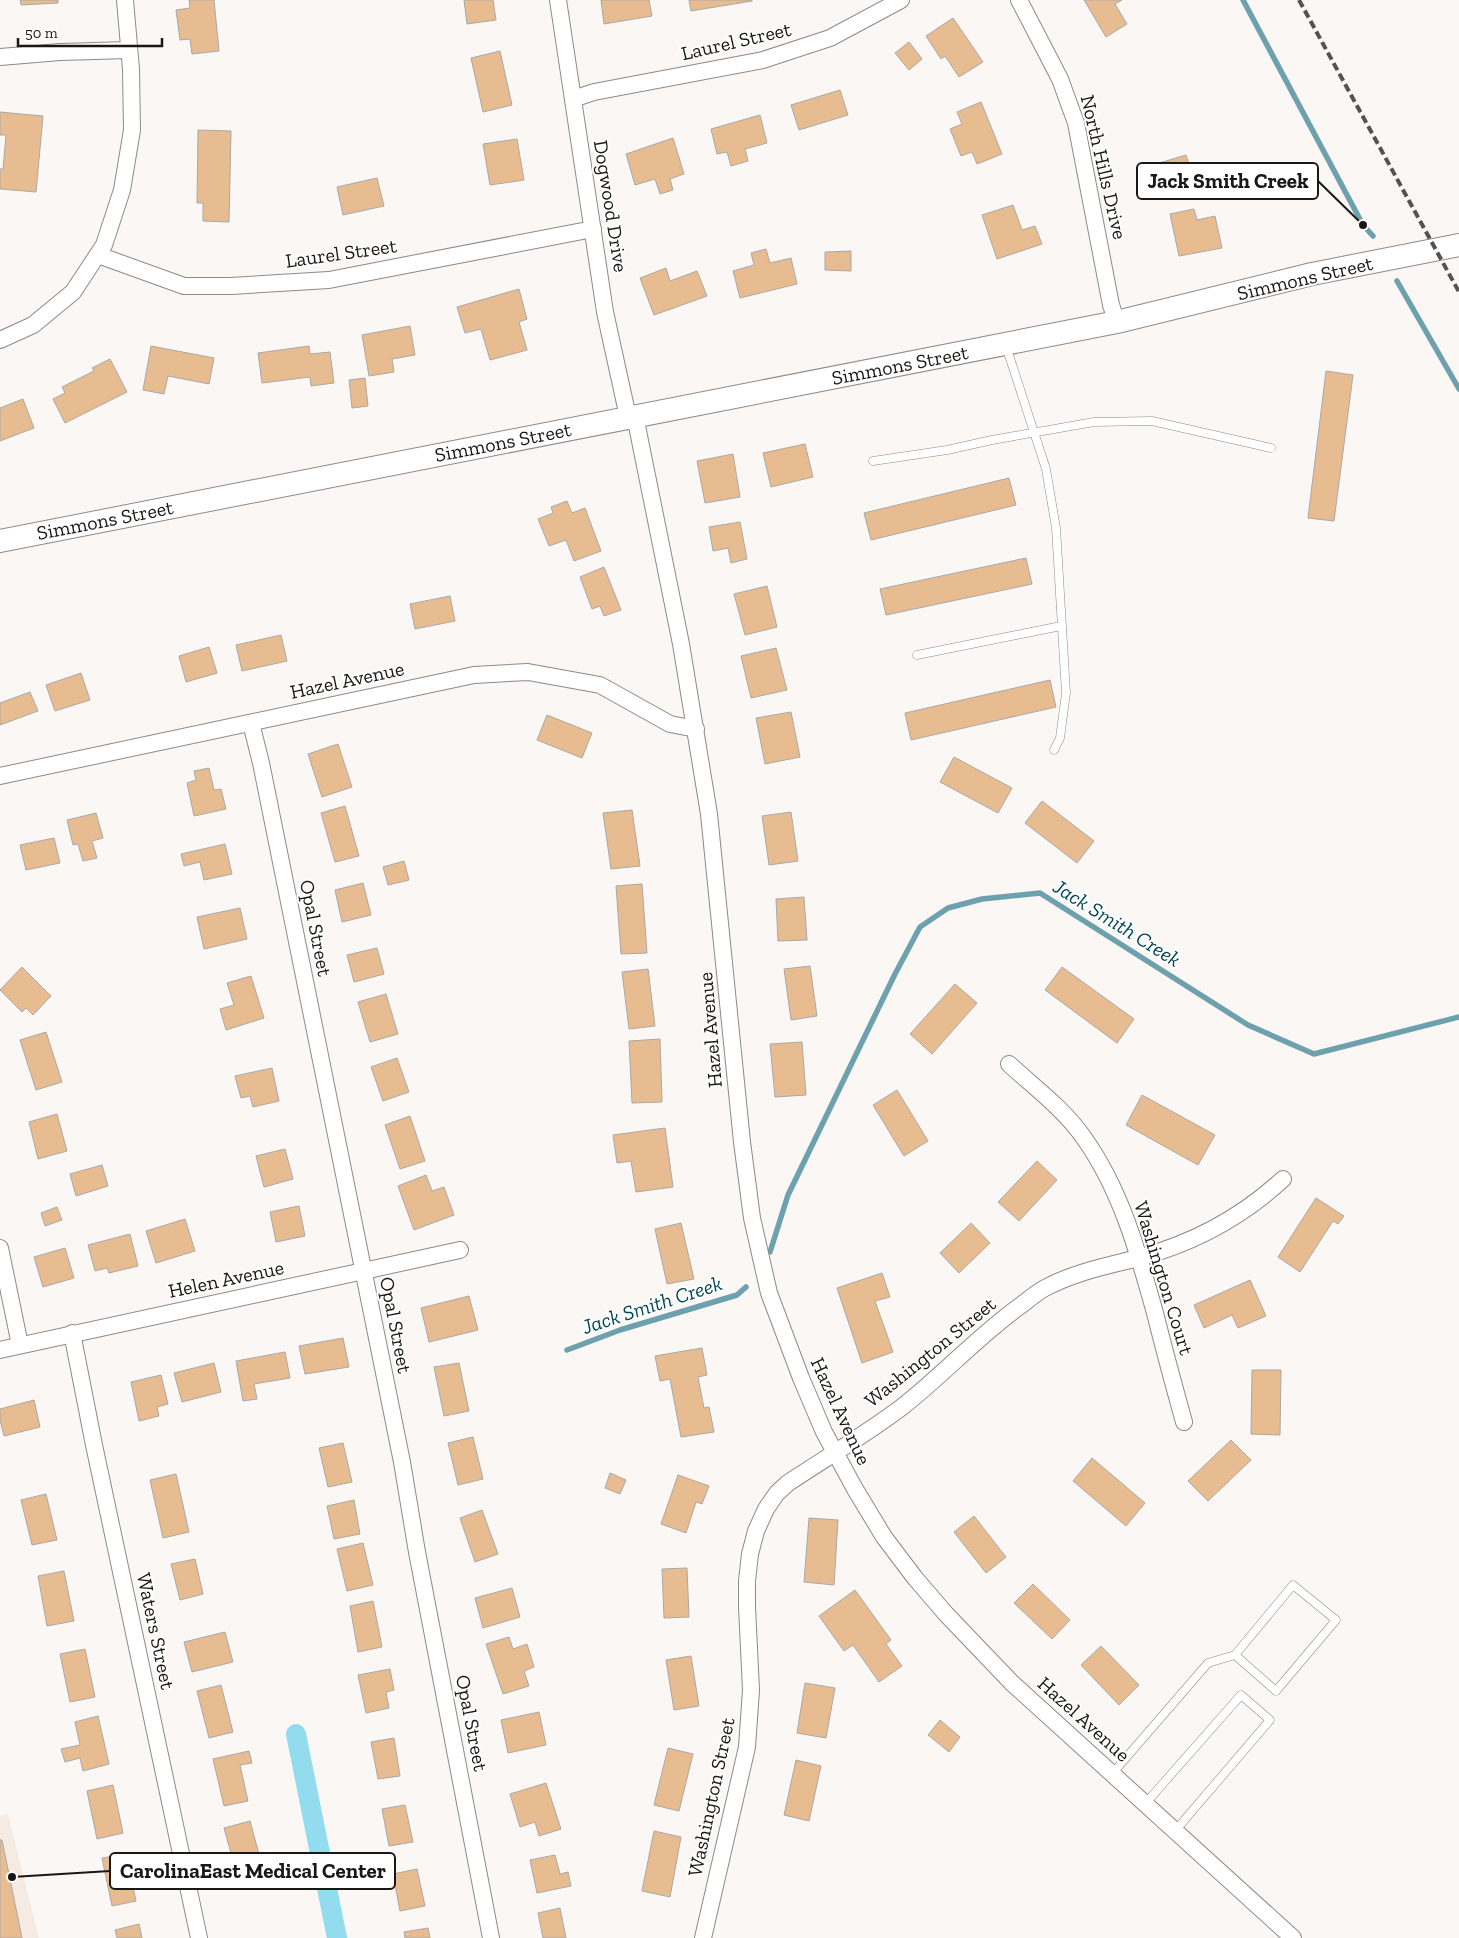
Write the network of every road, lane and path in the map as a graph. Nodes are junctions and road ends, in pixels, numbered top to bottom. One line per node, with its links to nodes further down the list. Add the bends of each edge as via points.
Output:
1 (125, 0): 5 (street)
2 (558, 0): 7 (street, Dogwood Drive)
3 (901, 0): 7 (street, Laurel Street, via 830,38 763,60 594,92)
4 (1019, 0): 11 (street, North Hills Drive, via 1060,79 1076,123)
5 (129, 50): 6 (street); 10 (street, via 132,130 122,190)
6 (0, 57)
7 (573, 99): 8 (street, Dogwood Drive)
8 (592, 229): 10 (street, Laurel Street, via 329,280 231,286 184,286); 14 (street, Dogwood Drive, via 605,312)
9 (1459, 245): 11 (street, Simmons Street, via 1312,274)
10 (98, 256): 12 (street, via 73,292 33,325)
11 (1117, 322): 13 (street, Simmons Street)
12 (0, 340)
13 (1006, 344): 14 (street, Simmons Street); 15 (lane)
14 (631, 417): 18 (street, Simmons Street); 22 (street, Hazel Avenue)
15 (1035, 434): 16 (lane, via 1094,422 1152,421); 17 (lane); 19 (lane, via 1046,469 1056,528)
16 (1271, 448)
17 (873, 461)
18 (0, 541)
19 (1061, 626): 20 (lane); 23 (lane, via 1066,693 1060,738)
20 (916, 655)
21 (251, 723): 22 (street, Hazel Avenue, via 474,675 528,672 600,685 670,724); 24 (street, Hazel Avenue); 30 (street, Opal Street)
22 (696, 729): 35 (street, Hazel Avenue, via 710,814 752,1218 769,1293 801,1378)
23 (1054, 750)
24 (0, 776)
25 (1009, 1064): 29 (street, Washington Court, via 1072,1122 1084,1138 1123,1210)
26 (1283, 1179): 29 (street, Washington Street, via 1264,1197 1211,1232)
27 (0, 1248): 32 (street)
28 (460, 1250): 30 (street, Helen Avenue)
29 (1140, 1257): 34 (street, Washington Court); 35 (street, Washington Street, via 1083,1271 1043,1290 1006,1316 902,1407)
30 (363, 1271): 31 (street, Helen Avenue); 41 (street, Opal Street)
31 (72, 1333): 32 (street, Helen Avenue); 40 (street, Waters Street)
32 (20, 1345): 33 (street, Helen Avenue)
33 (0, 1350)
34 (1184, 1422)
35 (835, 1452): 37 (street, Hazel Avenue, via 884,1537 914,1578 1012,1682); 42 (street, Washington Street, via 777,1494 756,1531 747,1580 751,1690 747,1747)
36 (1236, 1655): 36 (lane, via 1276,1691 1336,1620 1294,1585); 37 (lane, via 1208,1662)
37 (1112, 1774): 38 (street, Hazel Avenue)
38 (1145, 1804): 39 (street, Hazel Avenue); 39 (lane, via 1241,1696 1270,1720)
39 (1175, 1831): 43 (street, Hazel Avenue)
40 (199, 1938)
41 (492, 1938)
42 (703, 1938)
43 (1293, 1938)

